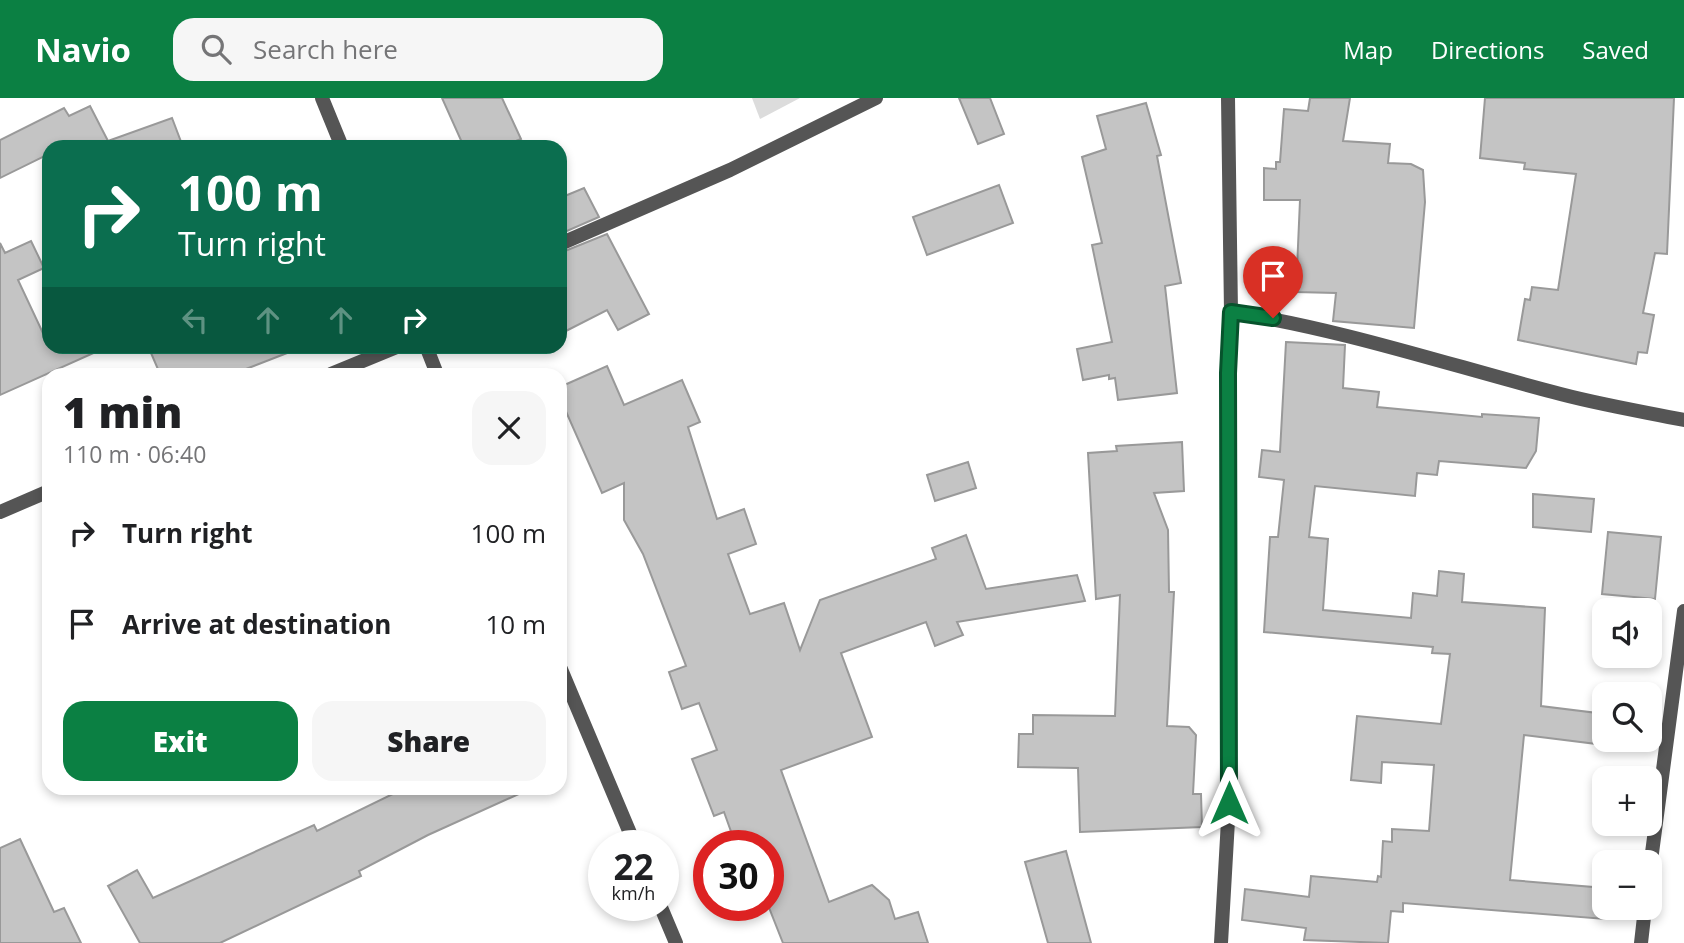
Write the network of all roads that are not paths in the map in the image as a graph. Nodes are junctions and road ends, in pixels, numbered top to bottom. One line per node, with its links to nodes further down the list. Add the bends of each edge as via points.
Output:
1 (322, 98): 4 (street)
2 (876, 98): 5 (street, via 730,170)
3 (1228, 98): 6 (street)
4 (339, 140)
5 (567, 241)
6 (1231, 312): 9 (street, via 1273,318 1556,393); 19 (street, via 1229,803)
7 (379, 354): 8 (street)
8 (345, 368)
9 (1684, 420)
10 (42, 494): 11 (street)
11 (0, 512)
12 (1684, 611): 15 (street)
13 (567, 684): 14 (street)
14 (629, 830)
15 (1652, 850)
16 (1644, 920): 20 (street)
17 (667, 921): 18 (street)
18 (676, 943)
19 (1221, 943)
20 (1641, 943)

